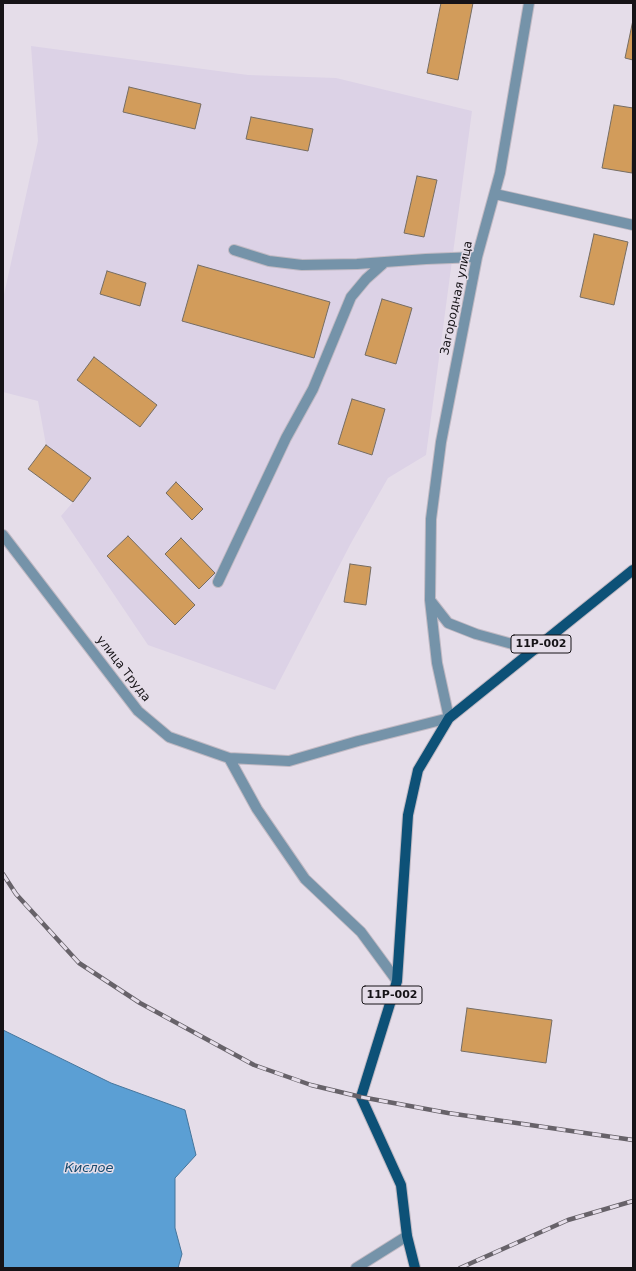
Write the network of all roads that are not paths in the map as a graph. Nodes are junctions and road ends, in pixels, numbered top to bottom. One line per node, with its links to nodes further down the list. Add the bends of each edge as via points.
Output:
1 (529, 3): 2 (street, Загородная улица)
2 (495, 194): 3 (street); 5 (street, Загородная улица)
3 (633, 225)
4 (234, 250): 6 (street, via 270,261 302,265)
5 (477, 257): 6 (street); 10 (street, Загородная улица, via 441,442 431,519)
6 (386, 262): 9 (street, via 366,279 351,297 313,389 286,438)
7 (3, 535): 13 (street, улица Труда, via 138,711 169,736)
8 (633, 570): 11 (main road, 11Р-002)
9 (218, 582)
10 (430, 600): 11 (street, via 448,623 476,634); 12 (street, Загородная улица, via 437,663)
11 (534, 650): 12 (main road, 11Р-002)
12 (449, 718): 13 (street, улица Труда, via 289,761); 14 (main road, 11Р-002, via 418,770 408,815)
13 (229, 758): 14 (street, via 257,809 305,879 361,932)
14 (397, 981): 15 (main road, 11Р-002, via 361,1097 401,1185)
15 (407, 1236): 16 (street); 17 (main road, 11Р-002)
16 (356, 1268)
17 (415, 1268)

